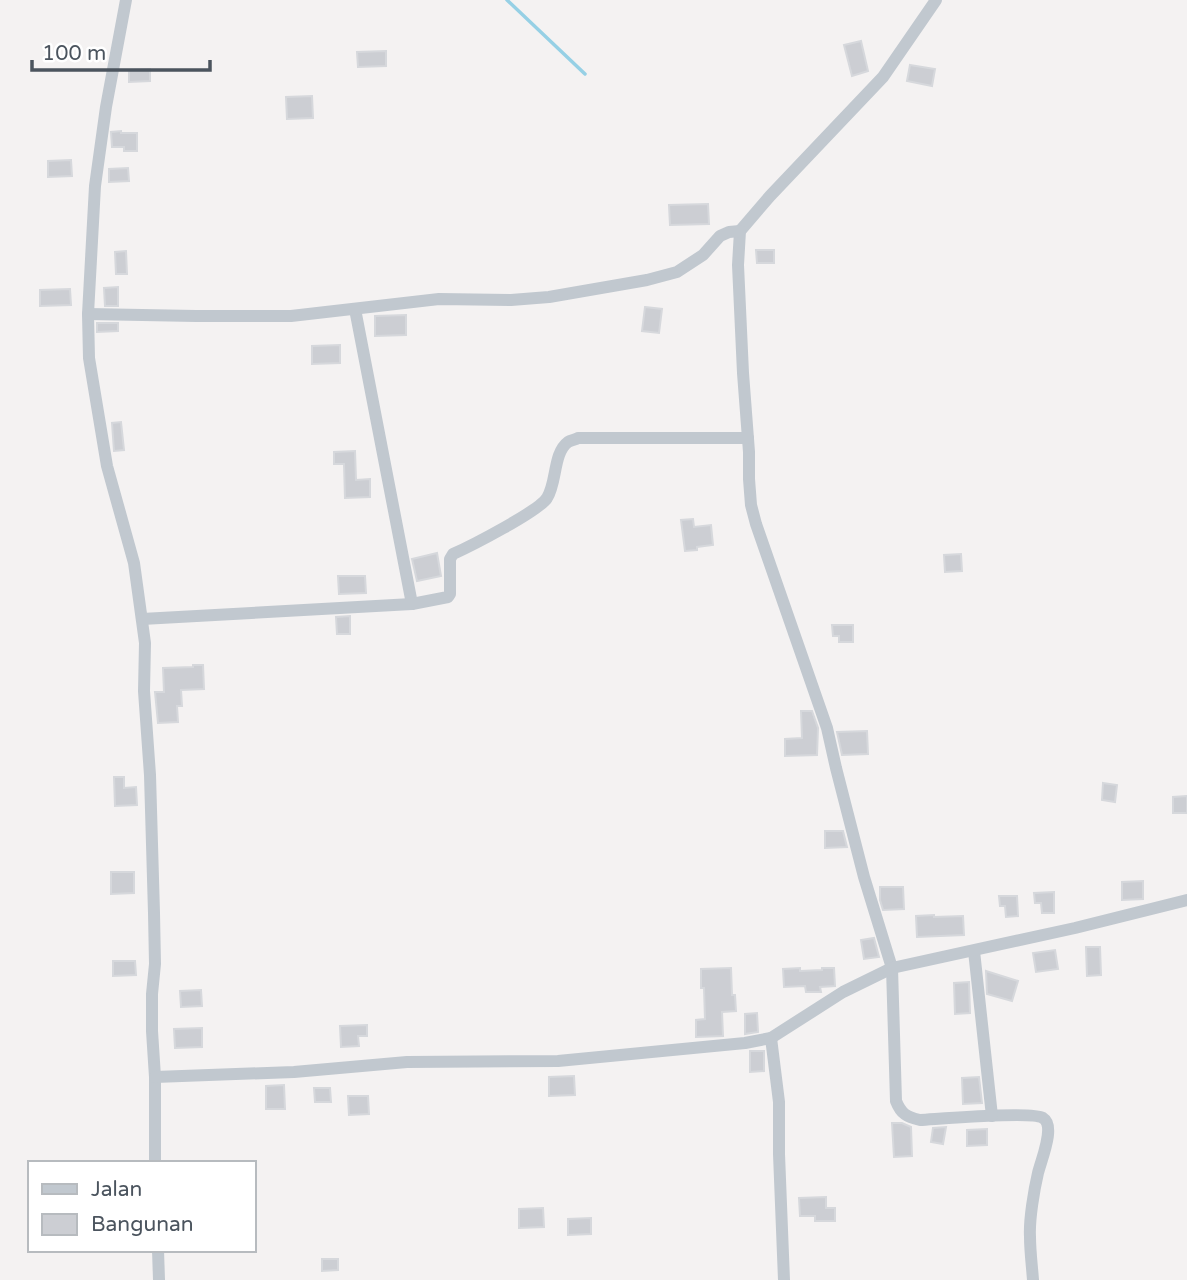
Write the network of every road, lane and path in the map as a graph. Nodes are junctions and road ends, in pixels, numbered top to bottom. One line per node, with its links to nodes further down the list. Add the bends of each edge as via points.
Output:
1 (126, 0): 5 (street, via 95,186)
2 (936, 0): 3 (street, via 883,77)
3 (740, 231): 4 (street, via 720,236 703,255 677,272 647,280 549,297 439,299); 6 (street)
4 (355, 309): 5 (street, via 291,316); 7 (street)
5 (88, 314): 8 (street, via 89,358 107,466 134,563)
6 (748, 438): 7 (street, via 578,438 568,442 560,452 547,499 453,554 448,597); 11 (street, via 756,524 827,728)
7 (412, 604): 8 (street)
8 (142, 619): 13 (street, via 154,913)
9 (1187, 900): 10 (street)
10 (974, 951): 11 (street); 14 (street)
11 (892, 968): 12 (street, via 843,992); 14 (street, via 900,1111 920,1120)
12 (771, 1038): 13 (street, via 558,1061 407,1062); 18 (street, via 779,1102)
13 (155, 1077): 15 (street)
14 (992, 1116): 19 (street, via 1040,1116 1049,1127 1030,1235)
15 (155, 1161)
16 (158, 1252): 17 (street)
17 (159, 1280)
18 (784, 1280)
19 (1033, 1280)

